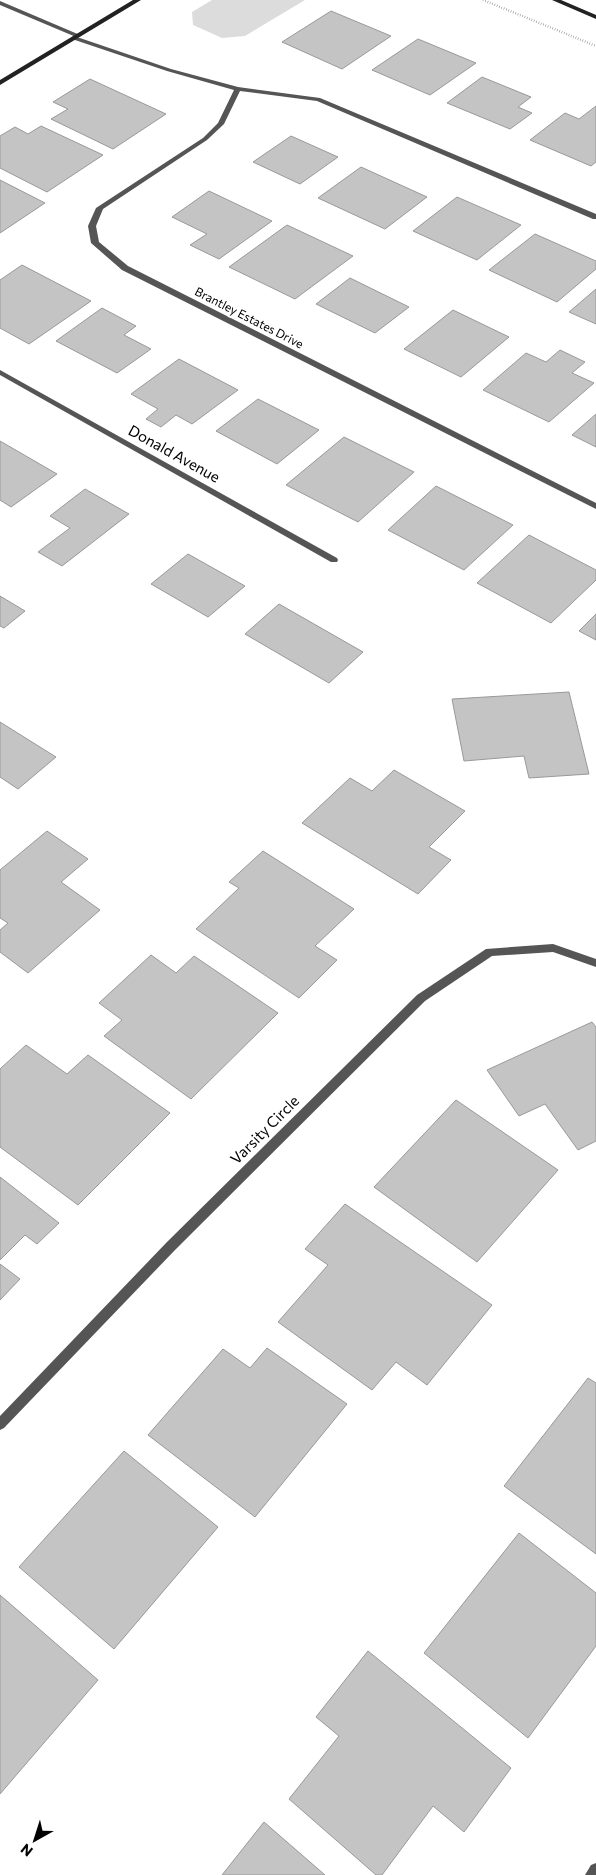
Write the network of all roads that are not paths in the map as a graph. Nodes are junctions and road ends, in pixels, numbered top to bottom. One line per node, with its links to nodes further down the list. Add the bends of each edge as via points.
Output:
1 (138, 0): 5 (street)
2 (555, 0): 4 (street)
3 (0, 2): 5 (street)
4 (596, 17)
5 (76, 37): 6 (street); 7 (street, via 169,70)
6 (0, 83)
7 (238, 89): 8 (street, via 318,99); 10 (street, Brantley Estates Drive, via 221,124 205,139 100,208 92,226 95,243 125,268)
8 (596, 217)
9 (0, 372): 11 (street, Donald Avenue)
10 (596, 506)
11 (334, 560)
12 (596, 963): 13 (street, Varsity Circle, via 553,948 490,952 421,998 171,1246)
13 (0, 1424)
14 (596, 1870): 15 (street)
15 (592, 1875)

